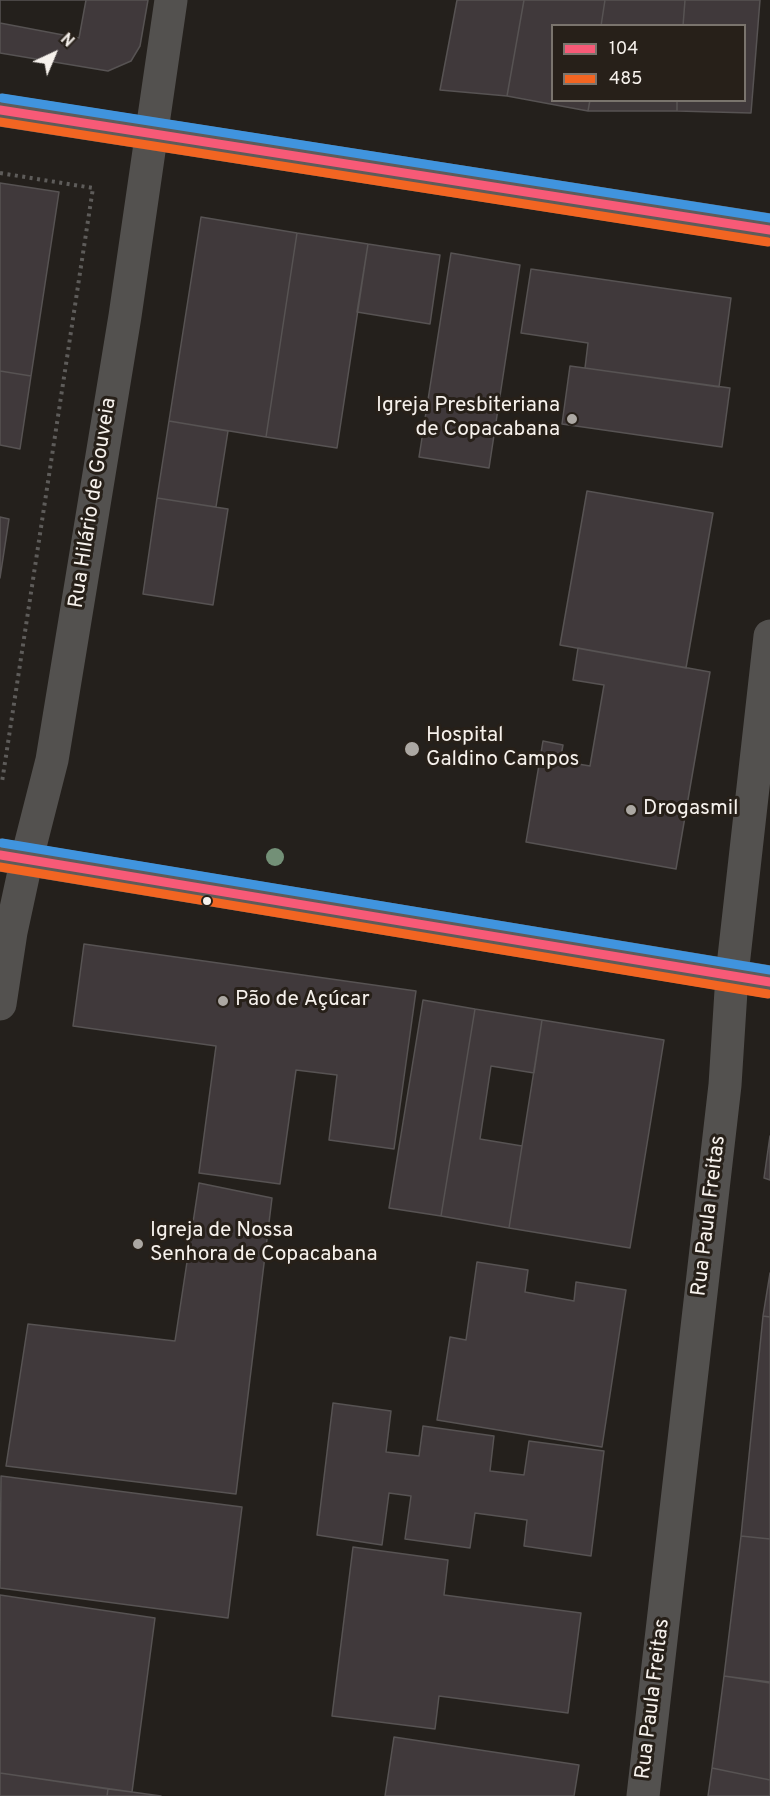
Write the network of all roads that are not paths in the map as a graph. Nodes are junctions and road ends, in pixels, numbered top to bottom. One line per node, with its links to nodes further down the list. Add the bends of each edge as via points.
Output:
1 (171, 0): 3 (street, Rua Hilário de Gouveia)
2 (0, 110): 3 (main road)
3 (151, 133): 4 (main road); 6 (street, Rua Hilário de Gouveia, via 52,760)
4 (770, 230)
5 (770, 636): 7 (street, Rua Paula Freitas)
6 (13, 857): 7 (main road); 9 (street, Rua Hilário de Gouveia, via 11,932)
7 (732, 975): 8 (main road); 10 (street, Rua Paula Freitas, via 725,1085)
8 (770, 982)
9 (0, 1004)
10 (643, 1796)

